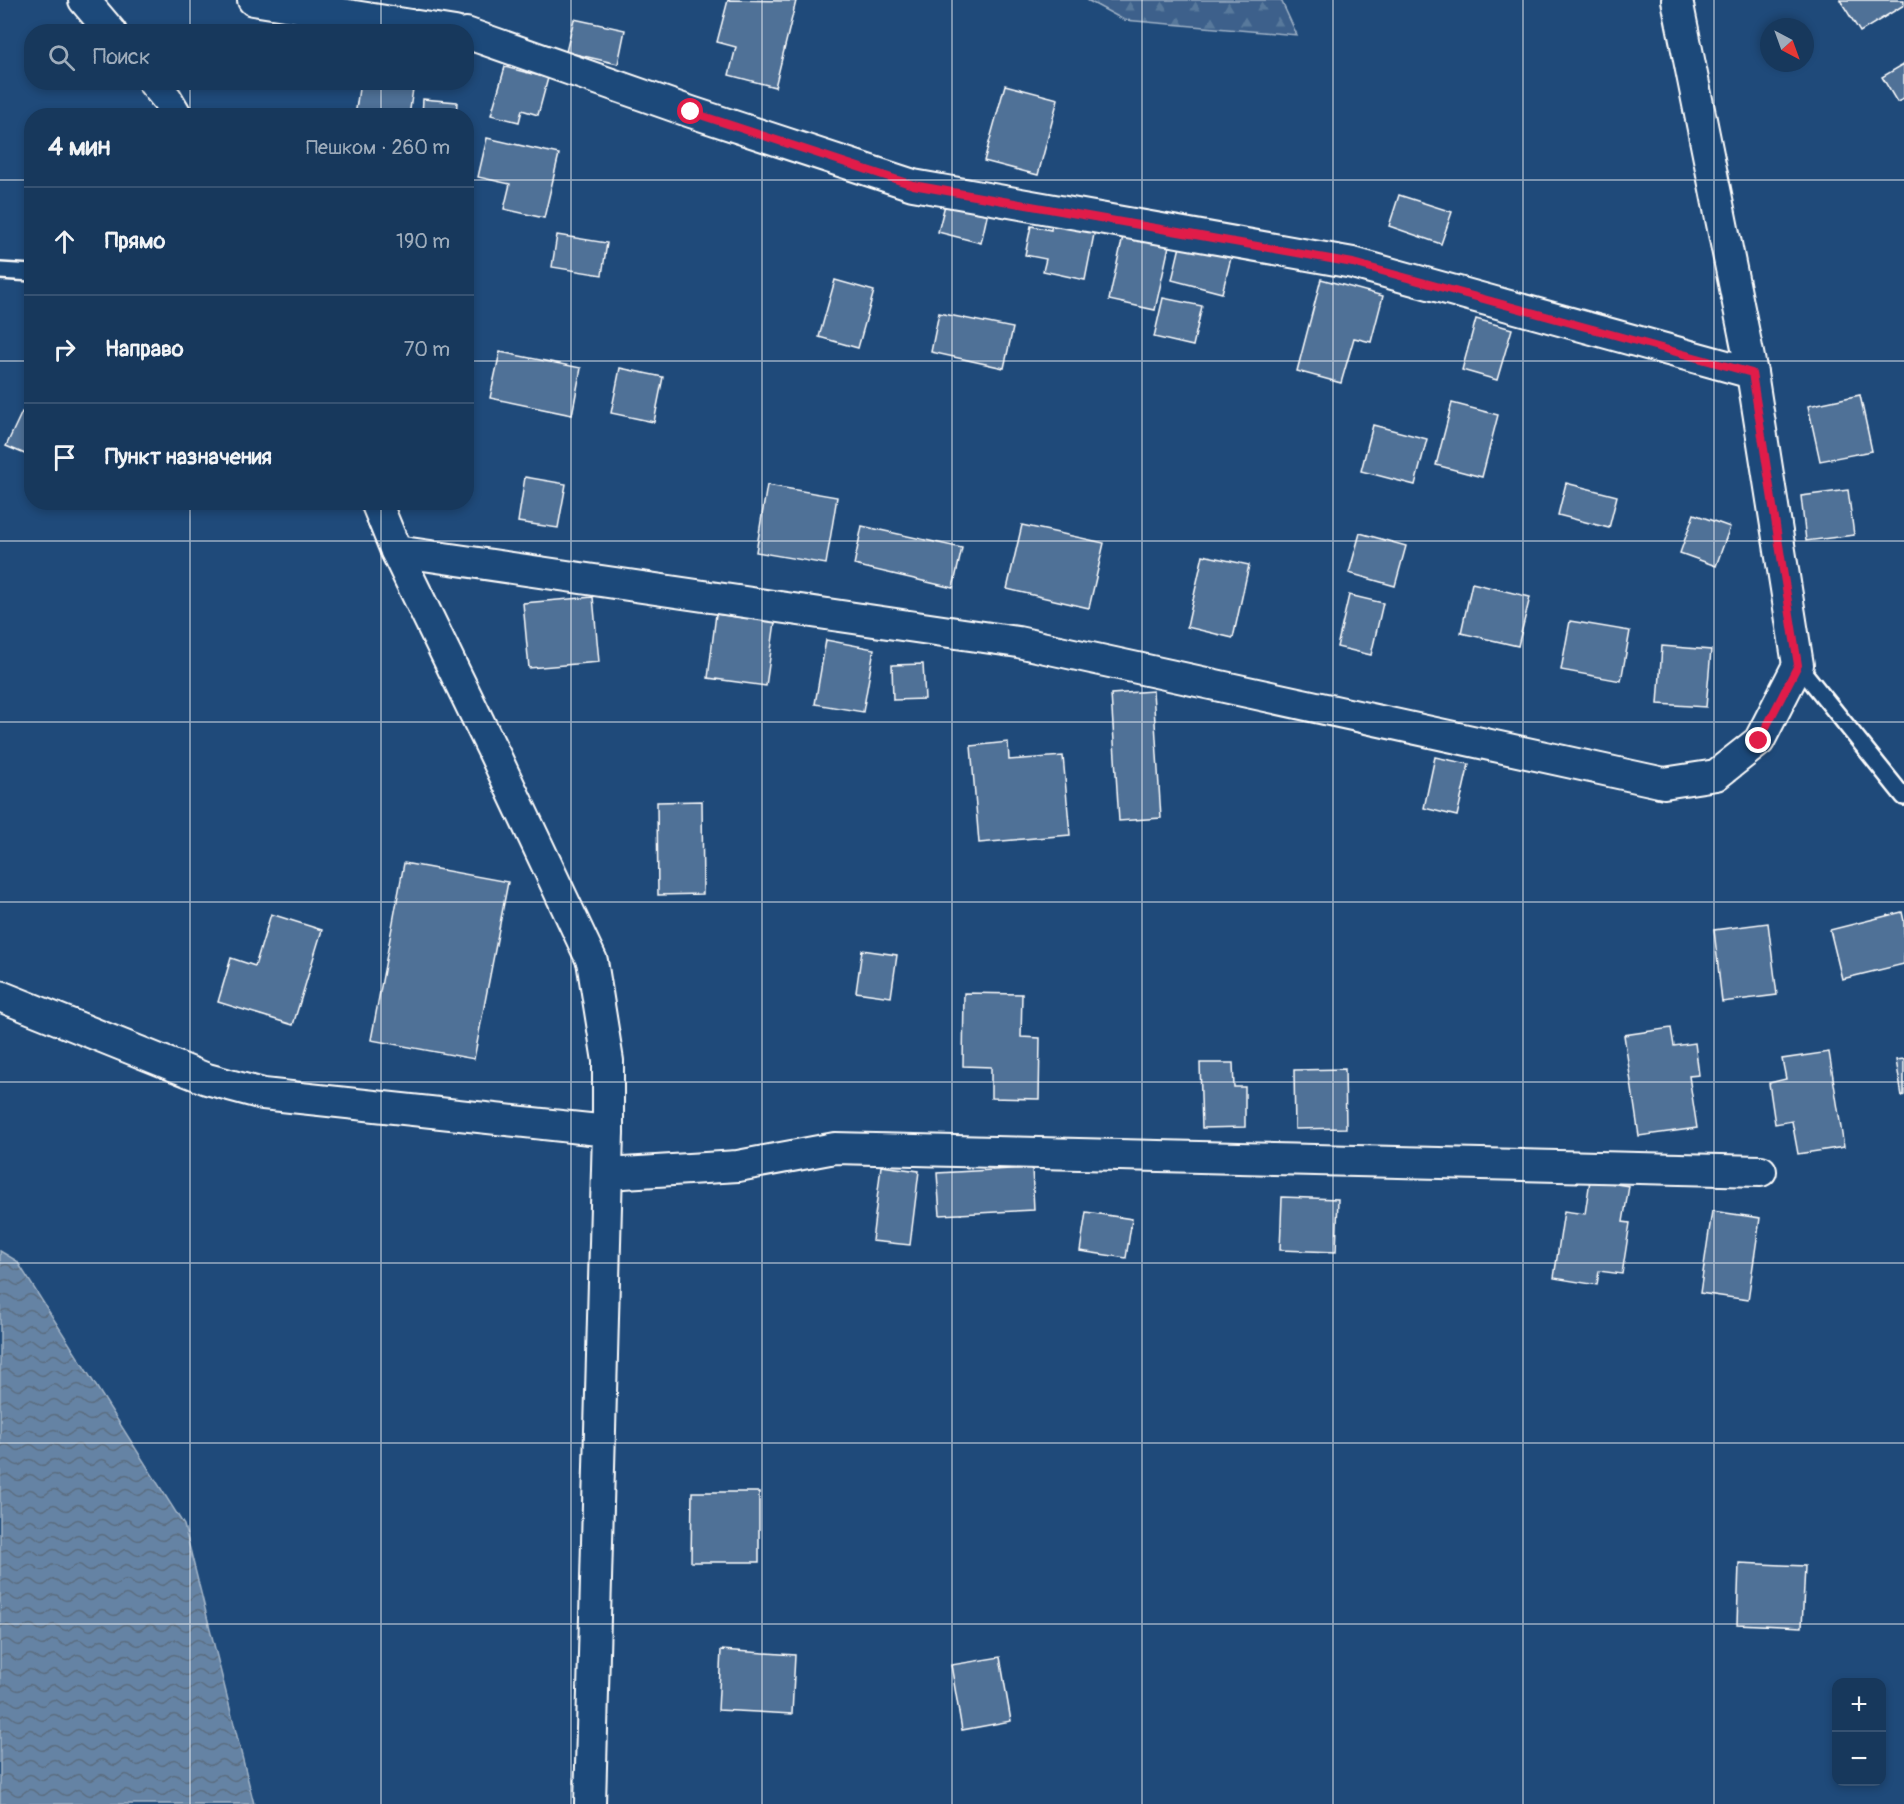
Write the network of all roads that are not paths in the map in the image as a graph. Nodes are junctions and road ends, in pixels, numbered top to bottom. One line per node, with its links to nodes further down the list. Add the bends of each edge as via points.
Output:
1 (84, 0): 4 (street)
2 (253, 0): 5 (street)
3 (1677, 0): 11 (street)
4 (104, 24)
5 (404, 24)
6 (474, 36): 11 (street, via 913,185 1353,263)
7 (160, 90): 8 (street)
8 (172, 108)
9 (0, 270): 10 (lane)
10 (24, 272)
11 (1752, 373): 14 (street)
12 (379, 510): 13 (street)
13 (396, 551): 14 (street, via 1018,642 1664,783 1716,775 1759,741); 17 (street, via 592,961 608,1061)
14 (1798, 665): 15 (lane)
15 (1904, 797)
16 (0, 996): 17 (street, via 207,1079 263,1094)
17 (608, 1131): 19 (street)
18 (1761, 1171): 19 (street, via 835,1148 738,1166)
19 (607, 1173): 20 (street)
20 (590, 1804)

